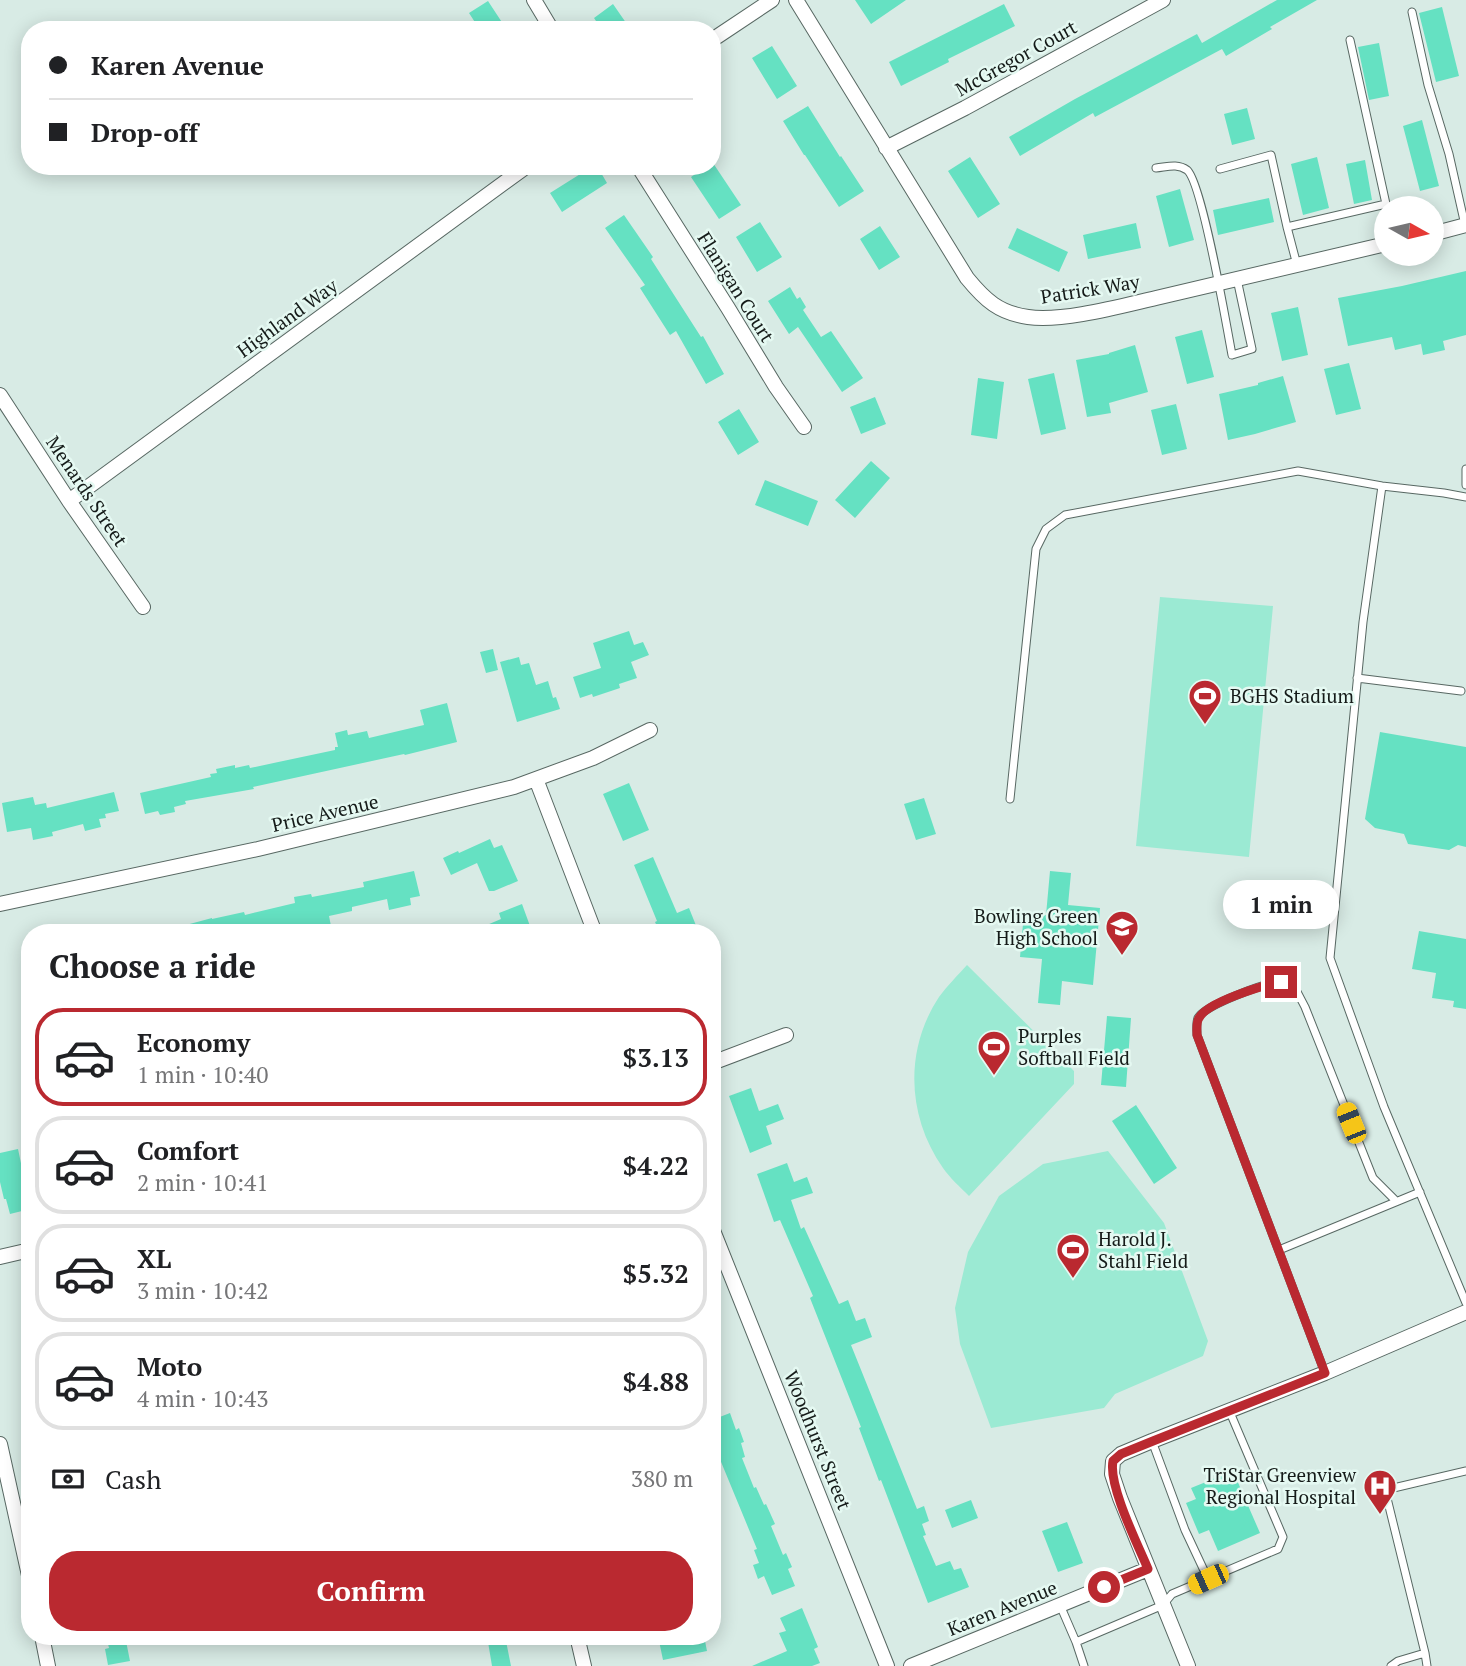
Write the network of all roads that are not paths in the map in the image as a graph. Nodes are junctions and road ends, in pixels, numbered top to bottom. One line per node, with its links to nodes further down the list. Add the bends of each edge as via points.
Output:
1 (534, 0): 6 (street)
2 (772, 0): 7 (street)
3 (796, 0): 9 (street, Patrick Way)
4 (1163, 0): 9 (street, McGregor Court)
5 (1412, 12): 16 (lane)
6 (547, 21)
7 (721, 34)
8 (1350, 40): 14 (lane)
9 (886, 148): 22 (street, Patrick Way, via 967,278 1002,310 1031,317 1073,315)
10 (1156, 168): 22 (lane, via 1178,165 1189,172)
11 (1220, 169): 17 (lane, via 1271,155)
12 (515, 175): 29 (street, Highland Way)
13 (644, 175): 24 (street, Flanigan Court)
14 (1384, 196)
15 (1374, 209): 17 (lane)
16 (1466, 225): 18 (street)
17 (1287, 227): 20 (lane)
18 (1444, 230)
19 (1374, 247): 20 (street, Patrick Way)
20 (1297, 265): 21 (street, Patrick Way)
21 (1237, 279): 22 (street, Patrick Way); 22 (lane, via 1252,349 1232,355)
22 (1219, 283)
23 (0, 395): 29 (street, Menards Street)
24 (804, 427)
25 (1466, 469): 26 (lane)
26 (1466, 485)
27 (1382, 486): 28 (lane); 31 (lane); 35 (lane, via 1298,471 1065,515 1046,529 1036,549)
28 (1466, 497)
29 (69, 501): 30 (street, Menards Street)
30 (144, 607)
31 (1357, 678): 32 (lane); 40 (lane, via 1330,958)
32 (1461, 691)
33 (650, 730): 34 (street, Price Avenue)
34 (536, 779): 36 (street, Price Avenue, via 258,849); 37 (street)
35 (1010, 799)
36 (0, 904)
37 (592, 924)
38 (786, 1035): 39 (street)
39 (721, 1060)
40 (1420, 1192): 41 (lane); 46 (lane)
41 (1396, 1201): 42 (lane); 42 (lane, via 1373,1178 1294,986 1269,984 1217,1003 1198,1019 1197,1035)
42 (1279, 1250): 48 (lane)
43 (721, 1251): 64 (street, Woodhurst Street)
44 (21, 1252): 45 (street)
45 (0, 1257)
46 (1466, 1303)
47 (1466, 1312): 48 (street)
48 (1325, 1373): 49 (street)
49 (1229, 1410): 50 (street); 55 (lane, via 1283,1537 1278,1549)
50 (1153, 1441): 54 (street, via 1121,1454 1113,1462 1112,1474); 55 (lane)
51 (0, 1444): 53 (street)
52 (1466, 1471): 61 (lane, via 1385,1490)
53 (21, 1539)
54 (1148, 1569): 56 (street, Karen Avenue); 57 (street)
55 (1208, 1579): 57 (lane, via 1172,1594)
56 (1059, 1605): 58 (lane); 65 (street, Karen Avenue)
57 (1163, 1605): 58 (lane); 67 (street)
58 (1076, 1642): 66 (lane)
59 (44, 1645): 62 (street)
60 (579, 1645): 63 (street)
61 (1425, 1653): 68 (lane); 69 (lane)
62 (48, 1666)
63 (584, 1666)
64 (887, 1666)
65 (911, 1666)
66 (1084, 1666)
67 (1188, 1666)
68 (1391, 1666)
69 (1427, 1666)

